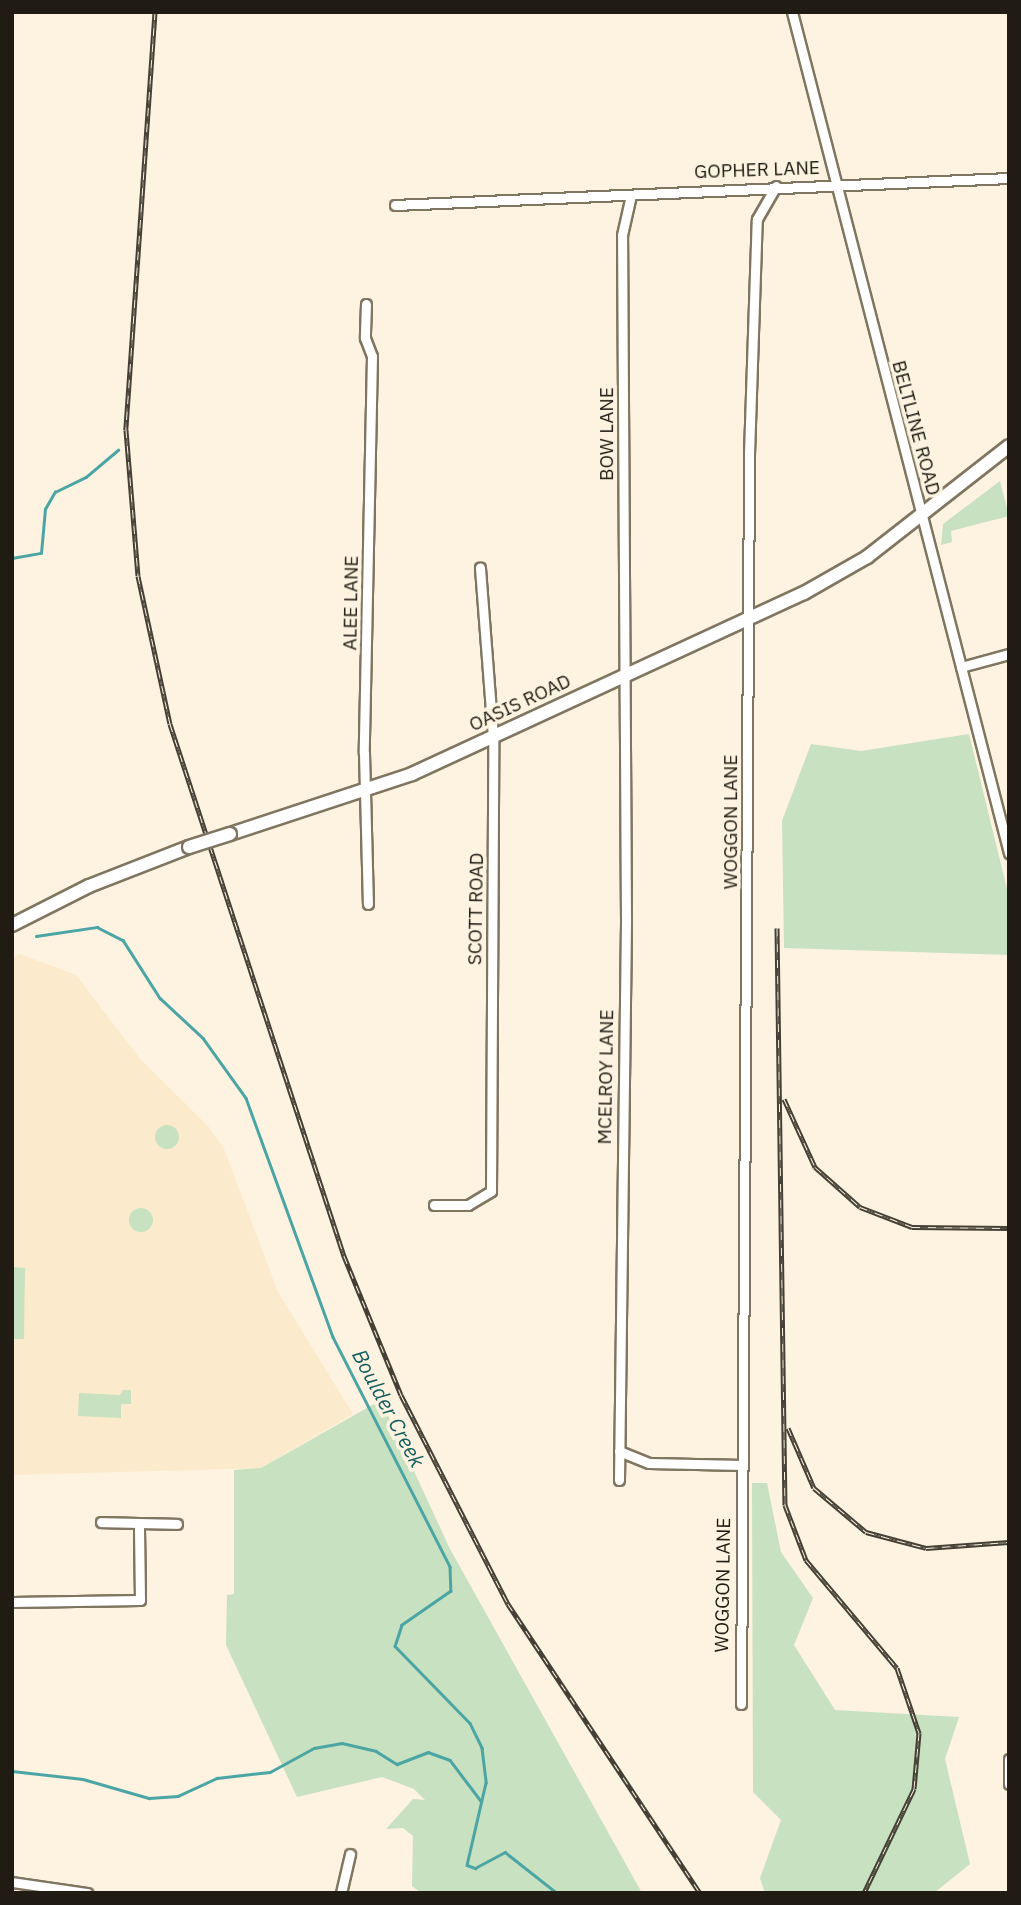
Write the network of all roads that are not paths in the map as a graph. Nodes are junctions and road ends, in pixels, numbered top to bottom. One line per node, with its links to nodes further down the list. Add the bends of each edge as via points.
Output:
1 (792, 12): 3 (street, BELTLINE ROAD)
2 (1009, 178): 3 (street, GOPHER LANE)
3 (839, 184): 4 (street, GOPHER LANE); 9 (street, BELTLINE ROAD)
4 (776, 186): 5 (street, GOPHER LANE); 11 (street, WOGGON LANE, via 757,219)
5 (631, 195): 6 (street, GOPHER LANE); 14 (street, BOW LANE, via 622,235)
6 (395, 205)
7 (366, 304): 16 (street, ALEE LANE, via 365,338 372,356)
8 (1009, 446): 9 (main road, OASIS ROAD)
9 (922, 516): 11 (main road, OASIS ROAD, via 837,576); 13 (street, BELTLINE ROAD)
10 (480, 567): 15 (street, SCOTT ROAD)
11 (747, 618): 14 (main road, OASIS ROAD); 22 (street, WOGGON LANE)
12 (1009, 654): 13 (street)
13 (961, 667): 17 (street, BELTLINE ROAD)
14 (624, 675): 15 (main road, OASIS ROAD); 21 (street, MCELROY LANE)
15 (493, 737): 16 (main road, OASIS ROAD); 20 (street, SCOTT ROAD, via 491,1191 468,1205)
16 (366, 792): 18 (street, ALEE LANE); 19 (main road, OASIS ROAD, bridge, via 189,847 89,886)
17 (1009, 853)
18 (368, 904)
19 (12, 925)
20 (434, 1205)
21 (619, 1451): 22 (street, via 649,1463); 23 (street, MCELROY LANE)
22 (743, 1465): 28 (street, WOGGON LANE)
23 (619, 1480)
24 (101, 1522): 26 (street)
25 (177, 1524): 26 (street)
26 (139, 1525): 27 (street, via 140,1600)
27 (12, 1602)
28 (741, 1704)
29 (1009, 1759): 30 (street)
30 (1009, 1784)
31 (350, 1854): 34 (street)
32 (12, 1882): 33 (street)
33 (87, 1893)
34 (341, 1893)

